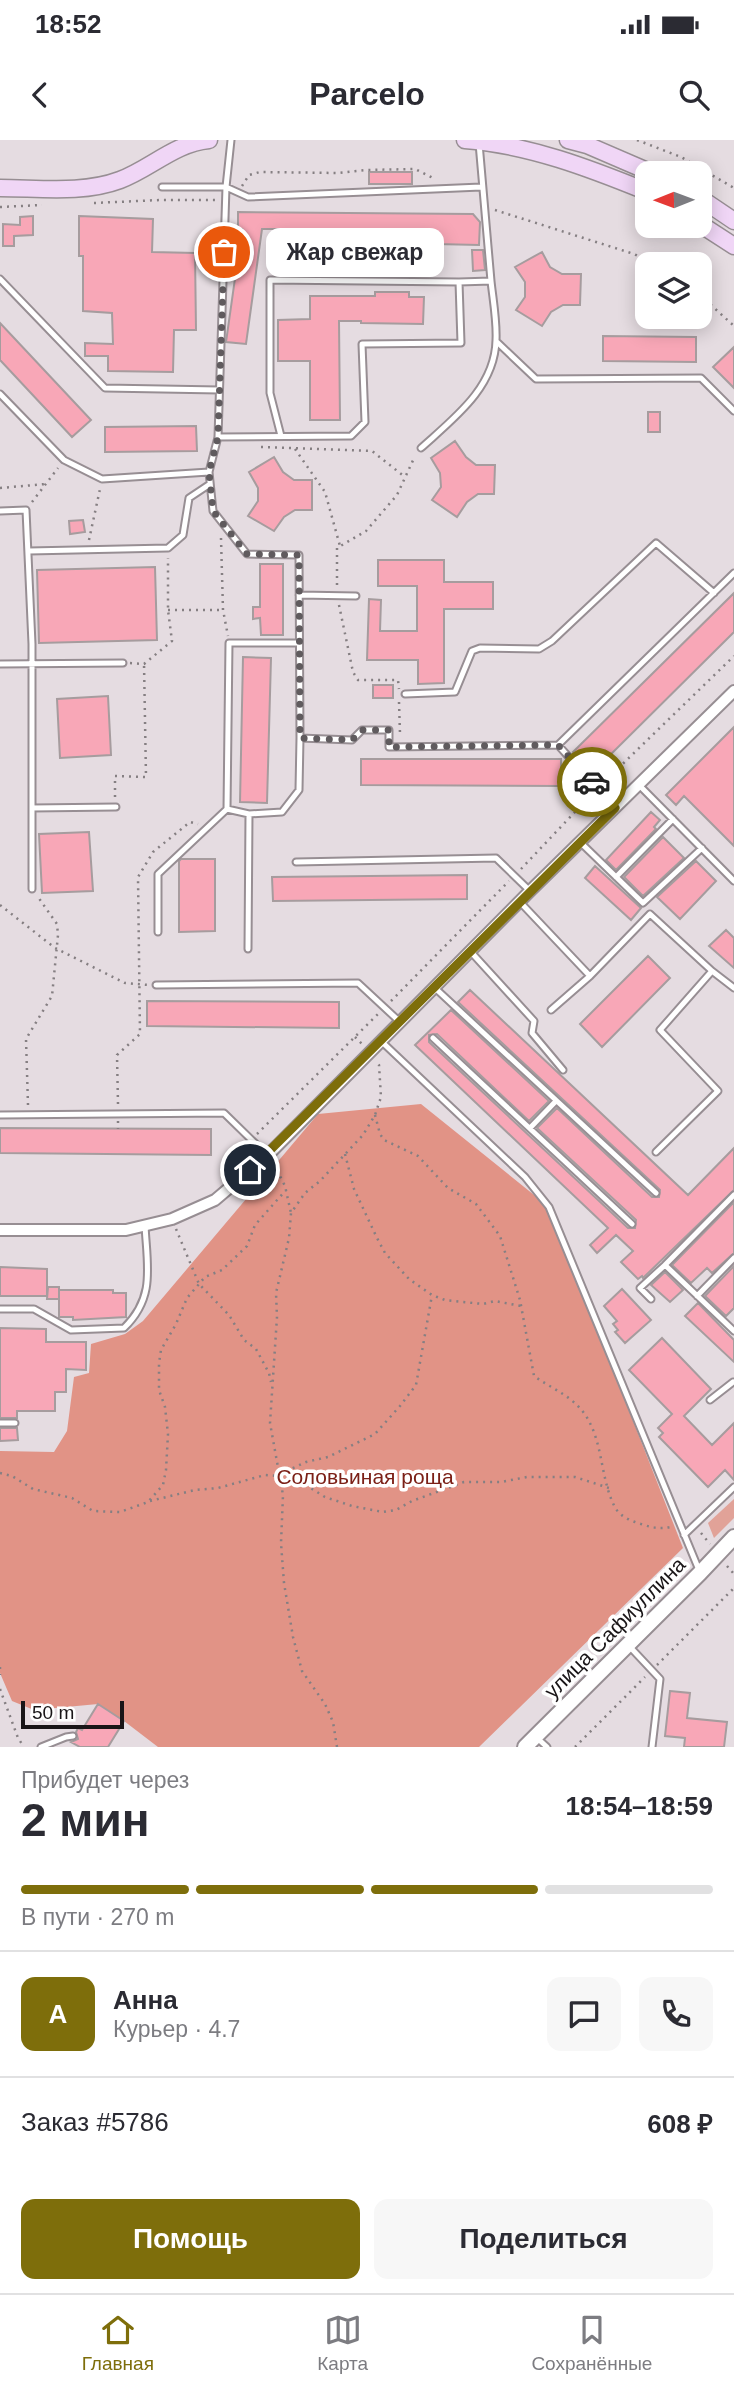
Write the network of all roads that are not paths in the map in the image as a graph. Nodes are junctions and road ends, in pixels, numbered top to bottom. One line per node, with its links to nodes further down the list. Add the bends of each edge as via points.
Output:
1 (209, 140): 12 (main road, via 187,145 144,170 104,184)
2 (231, 140): 9 (lane)
3 (465, 140): 5 (main road)
4 (568, 140): 6 (main road)
5 (479, 141): 10 (lane); 11 (main road, via 551,156)
6 (587, 143): 7 (main road)
7 (635, 165)
8 (162, 187): 9 (lane)
9 (226, 187): 10 (lane, via 248,197); 21 (lane)
10 (481, 187): 18 (lane)
11 (635, 187)
12 (0, 188)
13 (712, 206): 14 (main road)
14 (734, 221)
15 (712, 232): 16 (main road)
16 (734, 246)
17 (0, 279): 21 (lane, via 105,388)
18 (491, 281): 19 (lane); 20 (lane)
19 (459, 282): 24 (lane, via 461,343 362,344 365,422 351,436); 24 (lane, via 270,280 270,393)
20 (497, 342): 23 (lane, via 536,379 701,378); 26 (lane, via 488,375 468,405)
21 (219, 390): 25 (lane)
22 (0, 394): 27 (lane, via 64,460 102,478)
23 (734, 411)
24 (281, 436): 25 (lane)
25 (218, 437): 27 (lane)
26 (421, 447)
27 (209, 472): 28 (lane)
28 (210, 484): 30 (lane, via 189,498 183,535 168,548); 33 (lane, via 213,511 247,554 299,555)
29 (0, 511): 30 (lane, via 26,510)
30 (29, 551): 36 (lane)
31 (734, 573): 32 (lane)
32 (714, 593): 40 (lane, via 656,543 539,649 480,648 472,652 455,692); 42 (lane)
33 (299, 595): 34 (lane); 35 (lane)
34 (356, 596)
35 (299, 643): 41 (lane); 47 (lane, via 229,643)
36 (32, 663): 37 (lane); 38 (lane); 45 (lane)
37 (123, 663)
38 (0, 664)
39 (734, 691): 43 (street)
40 (405, 694)
41 (300, 738): 42 (lane, via 352,740 362,730 389,730 389,747); 48 (lane, via 299,790 282,812)
42 (558, 745): 46 (lane)
43 (639, 785): 46 (street); 49 (lane)
44 (116, 807): 45 (lane)
45 (32, 808): 55 (lane)
46 (615, 808): 50 (street)
47 (227, 809): 48 (lane); 58 (lane, via 158,874)
48 (249, 814): 59 (lane)
49 (673, 819): 51 (lane); 53 (lane)
50 (580, 842): 53 (lane); 56 (street)
51 (702, 848): 53 (lane, via 643,903); 54 (lane)
52 (296, 862): 56 (lane, via 496,858)
53 (616, 877)
54 (734, 881)
55 (32, 889)
56 (530, 891): 57 (street)
57 (520, 902): 60 (street); 62 (lane)
58 (158, 932)
59 (248, 948)
60 (470, 951): 64 (street); 70 (lane, via 534,1021 532,1033)
61 (712, 971): 62 (lane, via 650,914); 65 (lane); 74 (lane, via 660,1030 718,1091)
62 (590, 976): 66 (lane)
63 (156, 985): 67 (lane, via 358,983)
64 (435, 987): 67 (street); 71 (lane)
65 (734, 988)
66 (551, 1010)
67 (400, 1022): 69 (street)
68 (433, 1038): 73 (lane)
69 (381, 1041): 75 (street); 94 (lane, via 525,1177 549,1207)
70 (563, 1070)
71 (556, 1101): 73 (lane); 76 (lane)
72 (0, 1115): 75 (lane, via 224,1113)
73 (530, 1128): 78 (lane)
74 (656, 1153)
75 (268, 1156): 79 (street, via 215,1200)
76 (656, 1194)
77 (734, 1195): 82 (lane)
78 (632, 1224)
79 (145, 1225): 80 (street, via 126,1230); 85 (lane, via 147,1291 138,1315 124,1328 71,1330 34,1308)
80 (0, 1230)
81 (734, 1258): 83 (lane)
82 (665, 1265): 83 (lane); 84 (lane, via 640,1288)
83 (697, 1296): 87 (lane)
84 (651, 1298)
85 (0, 1309)
86 (734, 1318): 87 (lane)
87 (727, 1325): 88 (lane)
88 (734, 1331)
89 (734, 1382): 90 (lane)
90 (710, 1401)
91 (0, 1423): 92 (lane)
92 (15, 1423)
93 (734, 1487): 94 (lane)
94 (684, 1535): 96 (lane)
95 (734, 1537): 96 (street, улица Сафиуллина)
96 (700, 1573): 97 (street, улица Сафиуллина)
97 (628, 1645): 99 (street, улица Сафиуллина); 102 (lane, via 660,1679)
98 (73, 1736): 100 (lane)
99 (530, 1742): 101 (lane)
100 (41, 1747)
101 (547, 1747)
102 (652, 1747)

